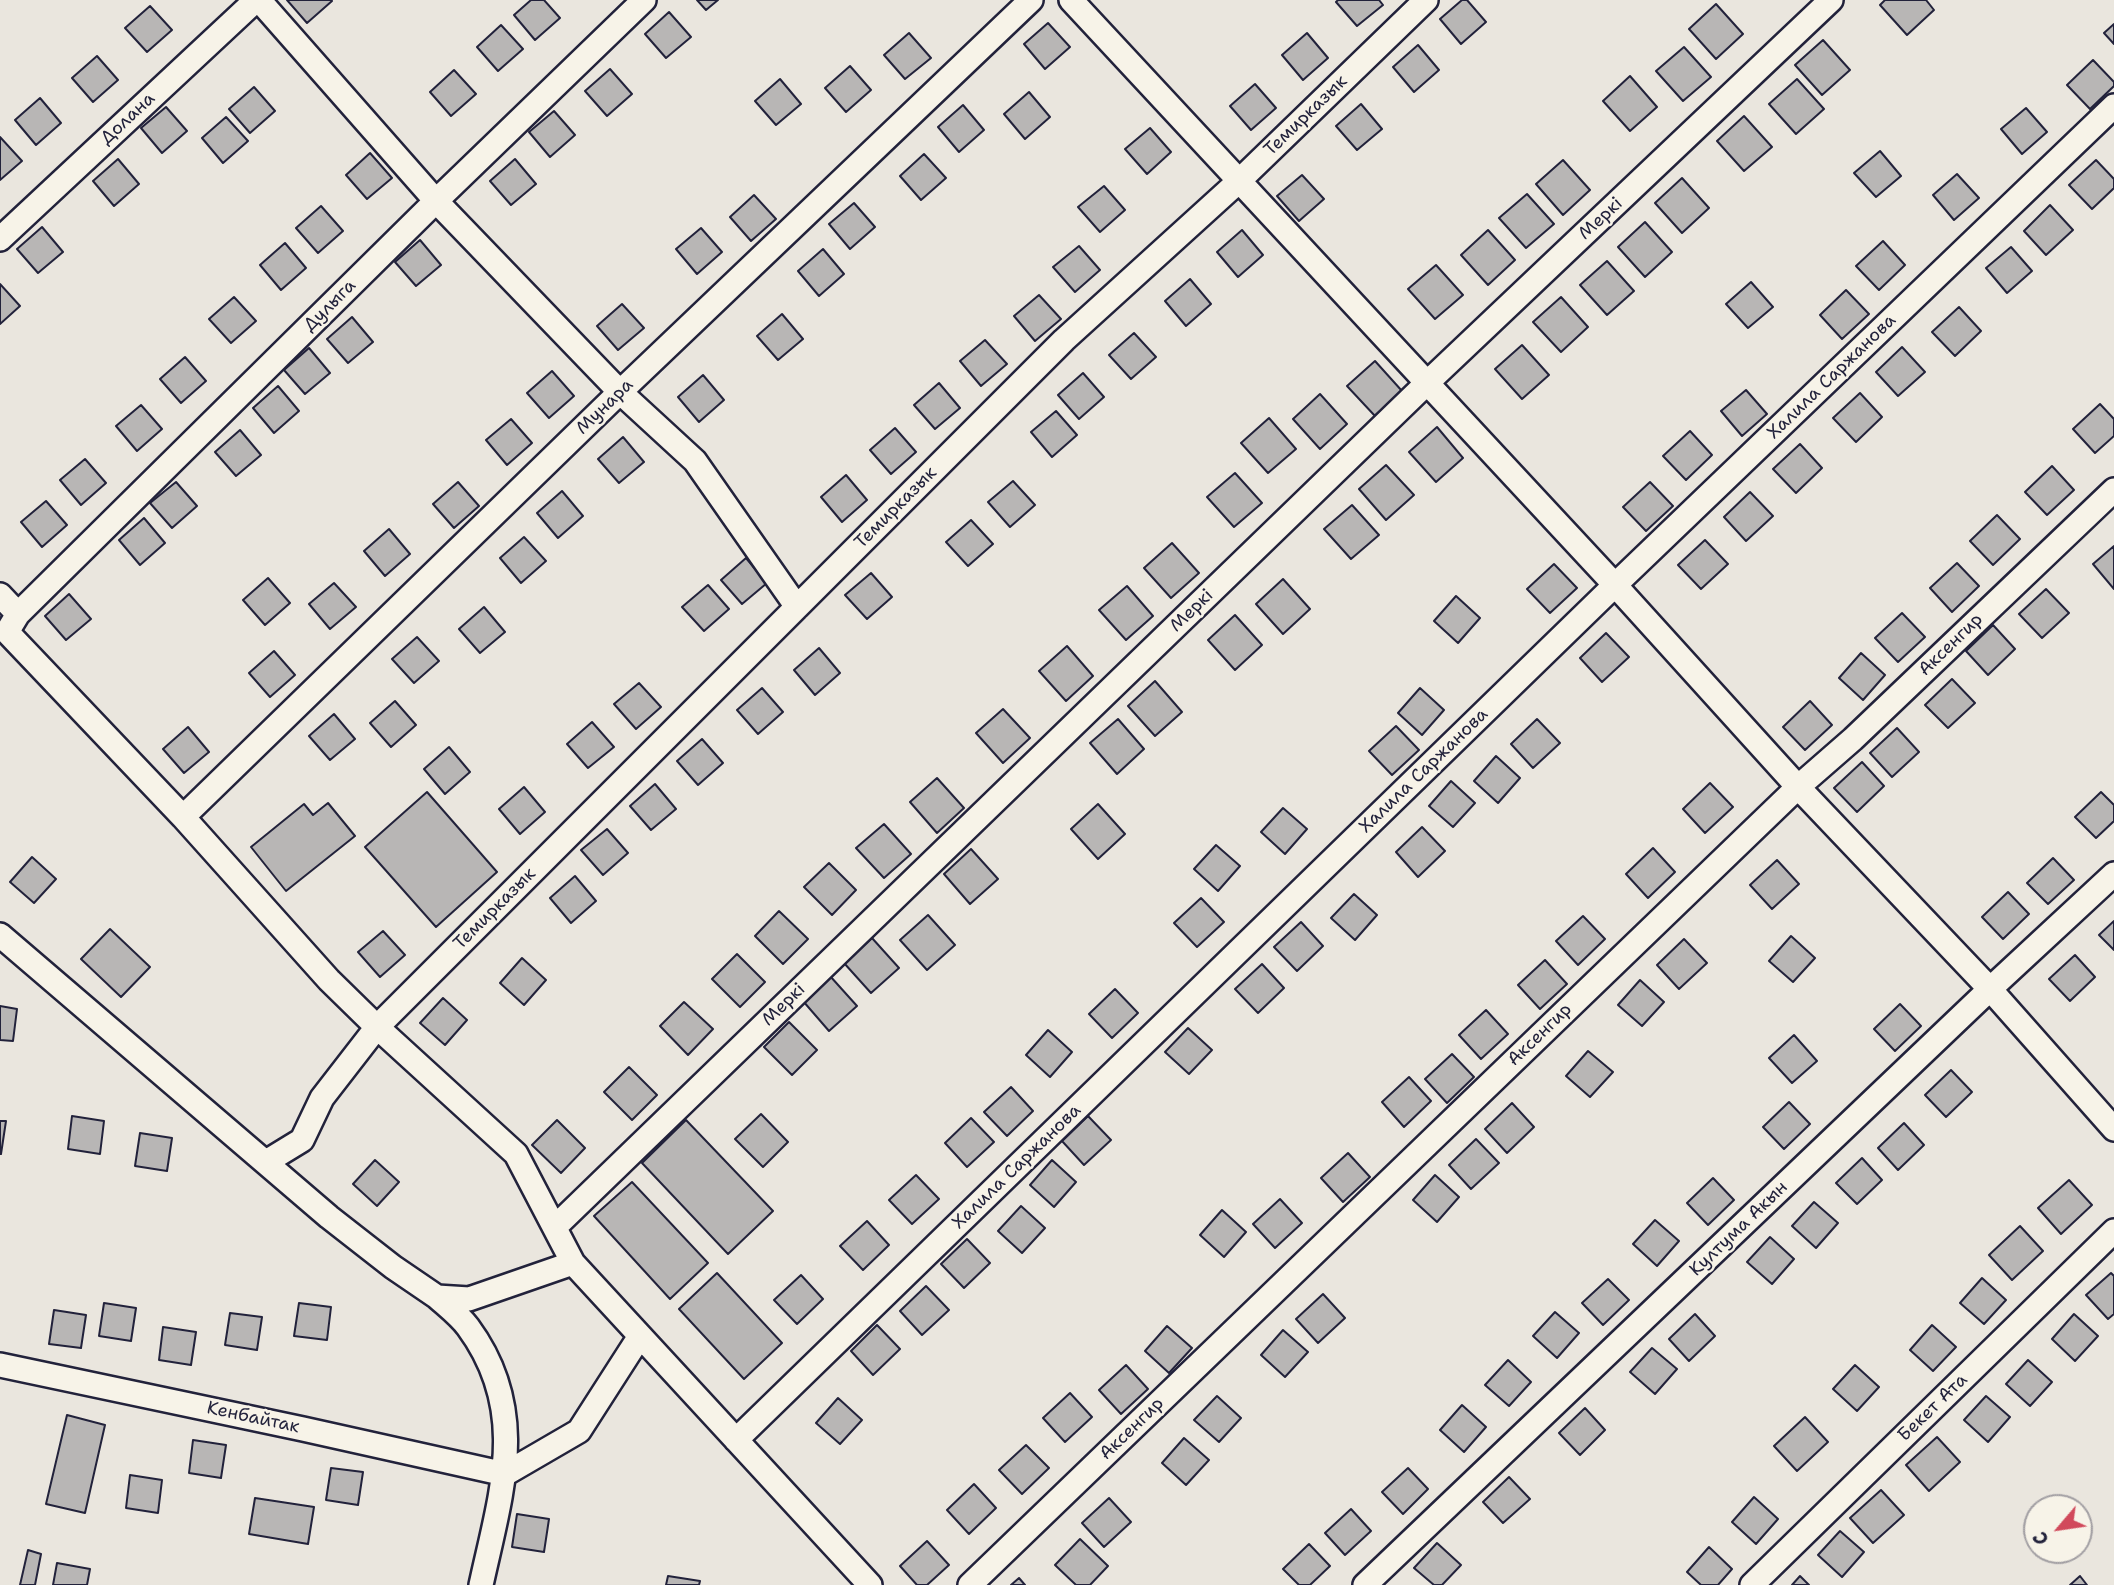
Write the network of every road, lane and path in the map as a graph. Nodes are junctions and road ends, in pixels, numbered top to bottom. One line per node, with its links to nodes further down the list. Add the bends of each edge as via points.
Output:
1 (258, 0): 9 (street); 10 (street, Долана)
2 (644, 0): 9 (street, Дулыга)
3 (1031, 0): 12 (street, Мунара)
4 (1072, 0): 8 (street)
5 (1426, 0): 8 (street, Темирказык)
6 (1831, 0): 11 (street, Меркі)
7 (2114, 106): 14 (street, Халила Саржанова)
8 (1239, 181): 11 (street); 16 (street, Темирказык, via 1064,340)
9 (436, 201): 12 (street); 17 (street, Дулыга)
10 (0, 239)
11 (1427, 383): 14 (street); 26 (street, Меркі)
12 (620, 392): 16 (street, via 695,461); 19 (street, Мунара)
13 (2114, 490): 18 (street, Аксенгир)
14 (1615, 585): 18 (street); 32 (street, Халила Саржанова)
15 (0, 595): 17 (street)
16 (797, 607): 23 (street, Темирказык)
17 (18, 614): 19 (street, via 8,632)
18 (1798, 787): 22 (street); 36 (street, Аксенгир)
19 (183, 817): 23 (street)
20 (2114, 874): 22 (street, Култума Акын)
21 (0, 935): 25 (street)
22 (1990, 989): 24 (street); 37 (street, Култума Акын)
23 (377, 1027): 25 (street, Темирказык, via 322,1098 302,1140); 26 (street, via 516,1154)
24 (2114, 1129)
25 (266, 1162): 29 (street, via 361,1242)
26 (556, 1226): 28 (street)
27 (2114, 1231): 38 (street, Бекет Ата)
28 (573, 1263): 29 (street, via 468,1299); 30 (street)
29 (437, 1297): 33 (street, via 467,1325 499,1387 507,1427)
30 (640, 1336): 32 (street); 33 (street, via 579,1431)
31 (0, 1365): 33 (street, Кенбайтак)
32 (737, 1440): 35 (street)
33 (505, 1474): 34 (street)
34 (481, 1585)
35 (870, 1585)
36 (970, 1585)
37 (1365, 1585)
38 (1752, 1585)

